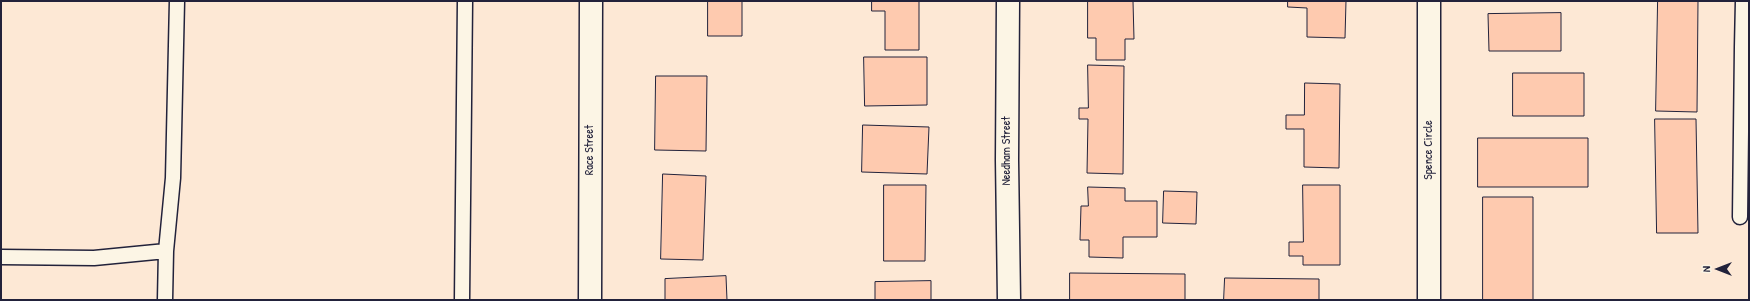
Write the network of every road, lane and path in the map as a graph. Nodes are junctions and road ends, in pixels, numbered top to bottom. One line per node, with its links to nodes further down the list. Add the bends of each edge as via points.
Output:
1 (177, 1): 10 (lane, via 173,178)
2 (464, 1): 13 (lane)
3 (591, 1): 14 (street, Race Street)
4 (1008, 1): 15 (street, Needham Street)
5 (1430, 1): 16 (street, Spence Circle)
6 (1743, 1): 7 (lane)
7 (1746, 47): 8 (lane)
8 (1745, 159): 9 (lane)
9 (1740, 217)
10 (166, 251): 11 (lane, via 94,258); 12 (lane)
11 (1, 257)
12 (165, 300)
13 (462, 300)
14 (590, 300)
15 (1009, 300)
16 (1430, 300)

